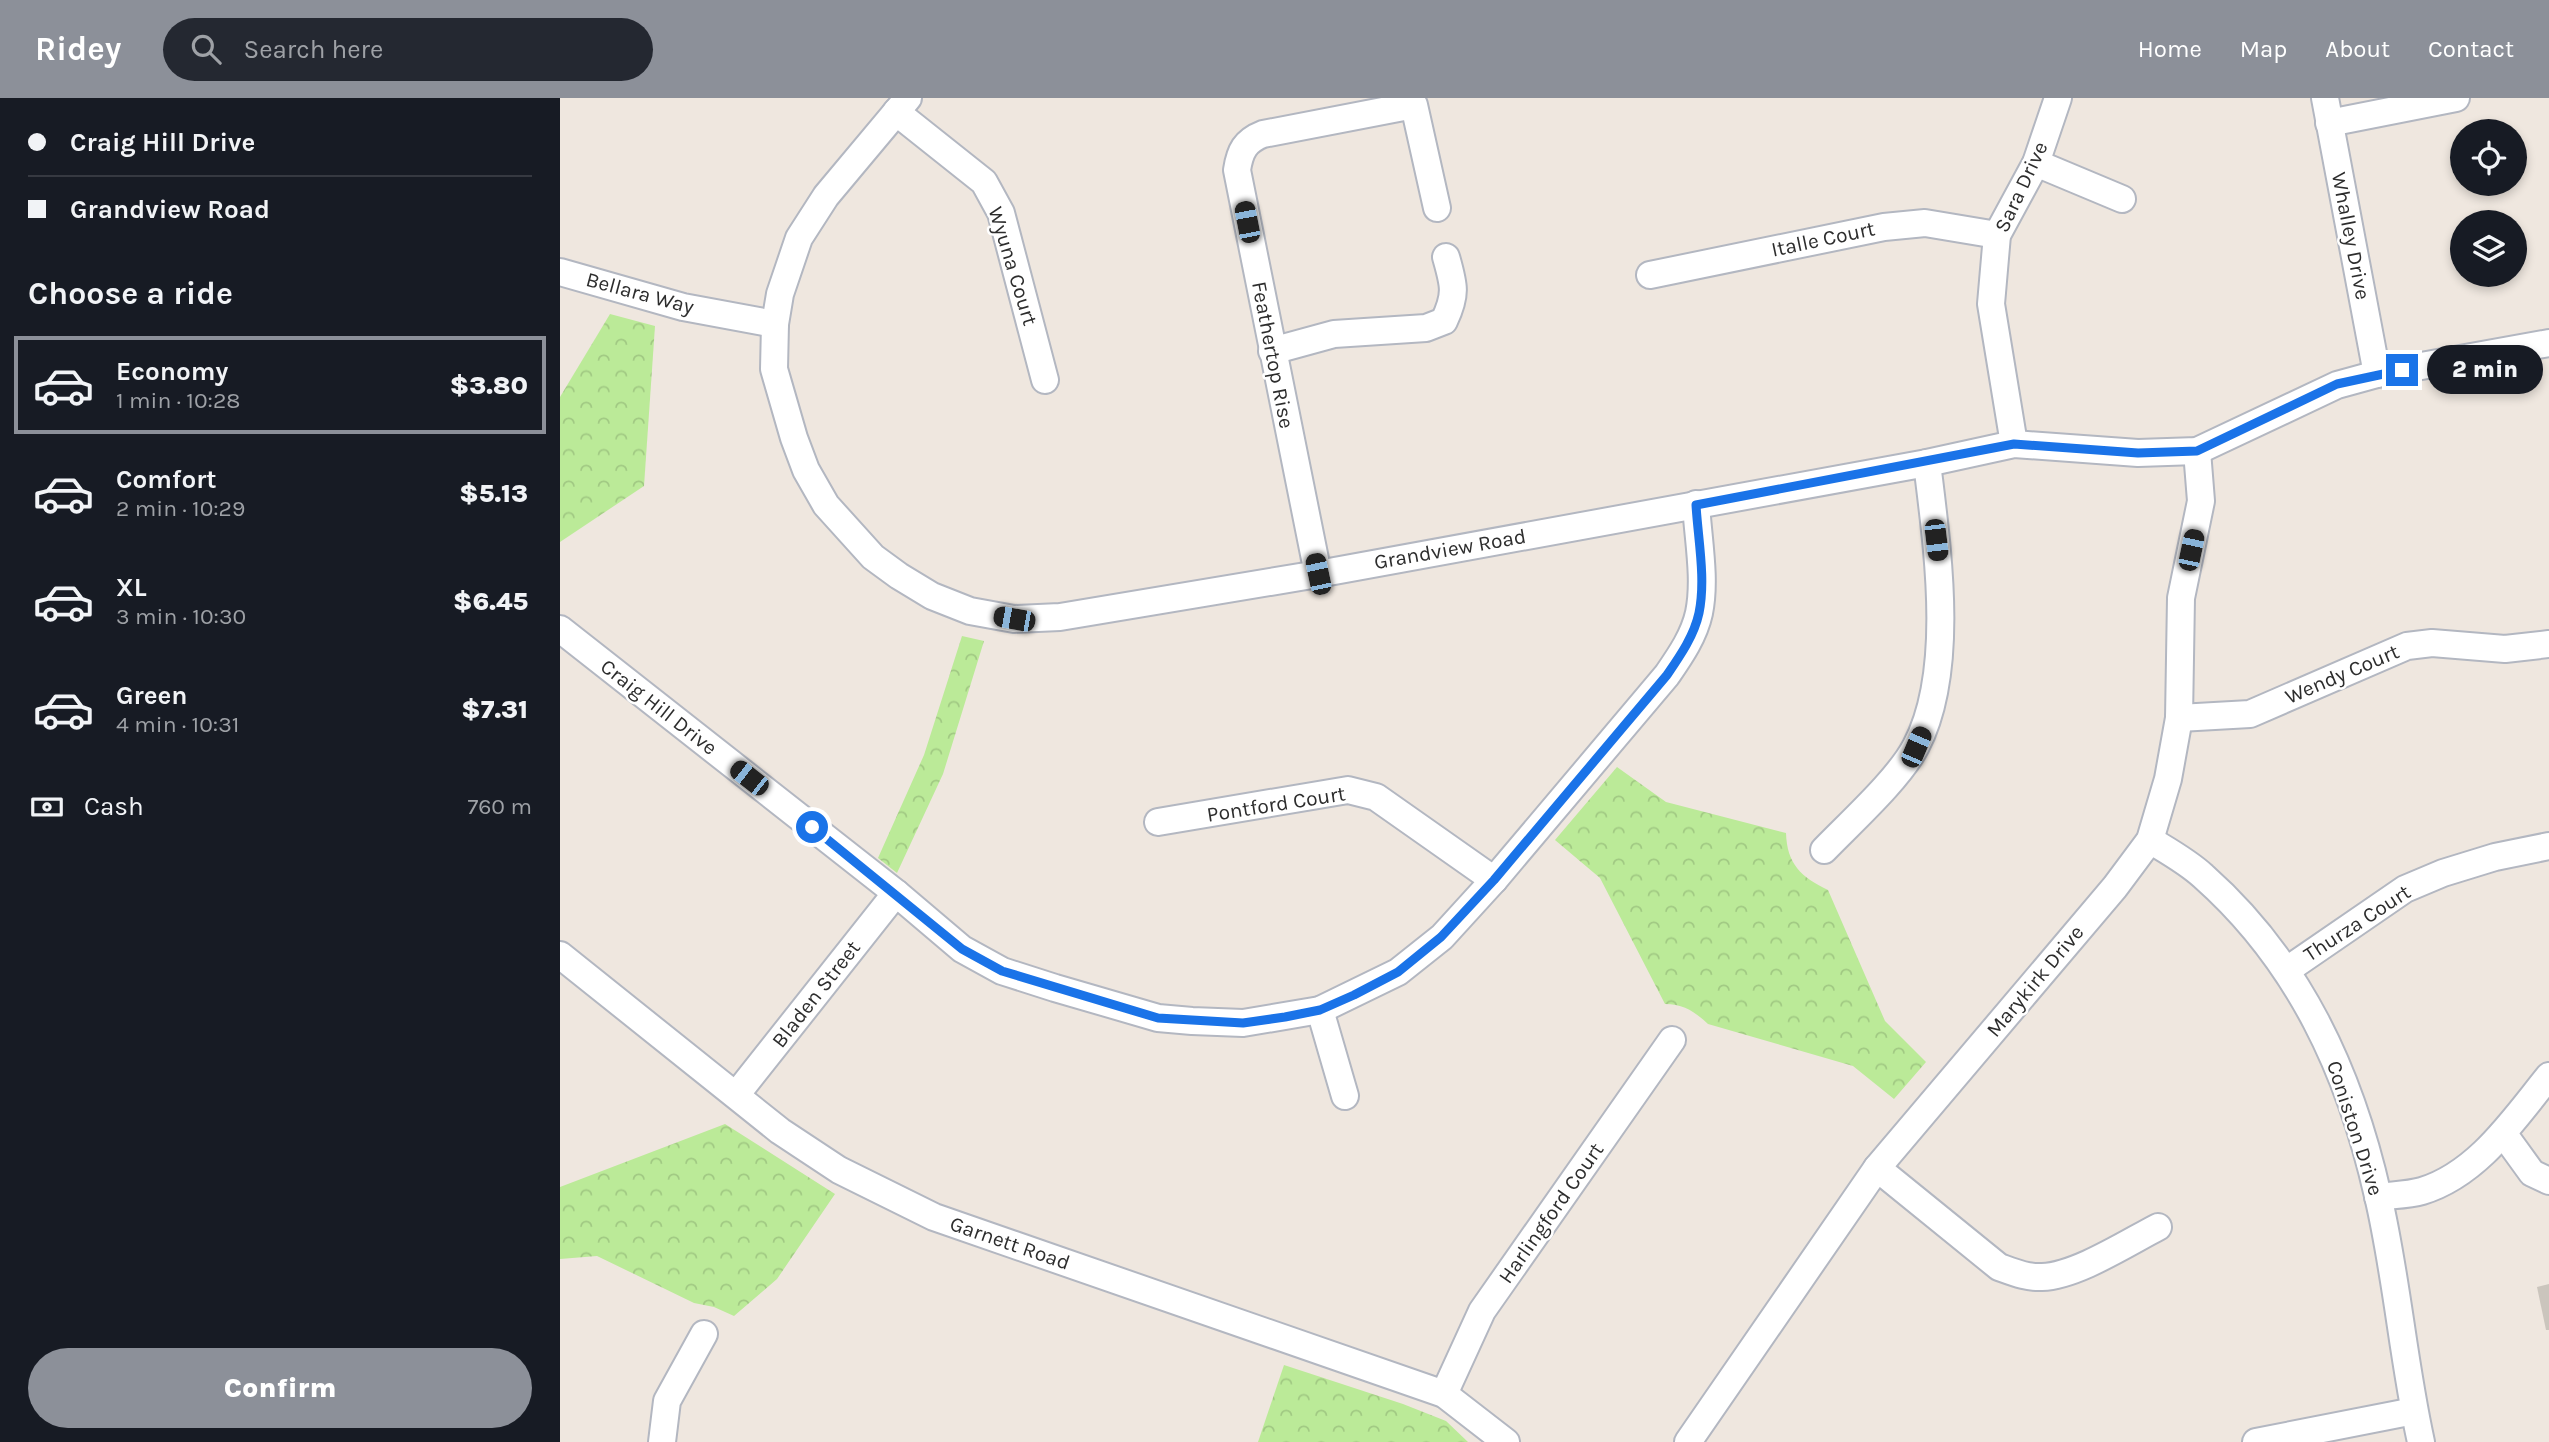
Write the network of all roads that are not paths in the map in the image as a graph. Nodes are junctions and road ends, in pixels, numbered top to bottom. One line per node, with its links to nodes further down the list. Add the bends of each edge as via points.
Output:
1 (2058, 98): 5 (street, Sara Drive)
2 (2456, 98): 4 (street)
3 (902, 105): 12 (street, Grandview Road, via 811,216 786,271); 16 (street, Wyuna Court, via 984,182 1001,213)
4 (2327, 110): 15 (street, Whalley Drive)
5 (2036, 163): 6 (street); 8 (street, Sara Drive)
6 (2122, 199)
7 (1437, 208): 14 (street, Feathertop Rise, via 1414,104 1251,139 1243,147 1237,170)
8 (1997, 235): 11 (street, Italle Court, via 1925,223 1884,227); 17 (street, Sara Drive, via 1991,304)
9 (1446, 257): 14 (street, via 1455,288 1444,321 1426,328 1334,334)
10 (560, 272): 12 (street, Bellara Way, via 749,321)
11 (1650, 275)
12 (776, 317): 21 (street, Grandview Road, via 774,369 782,404 806,470 825,505 873,557 932,596 970,611 1014,619 1060,617)
13 (2549, 343): 15 (street, Grandview Road)
14 (1272, 351): 21 (street, Feathertop Rise)
15 (2377, 374): 18 (street, Grandview Road, via 2306,397)
16 (1045, 380)
17 (2014, 444): 18 (street, Grandview Road, via 2138,453); 19 (street, Grandview Road)
18 (2197, 451): 24 (street, Marykirk Drive, via 2201,501 2181,598)
19 (1927, 463): 20 (street, Grandview Road); 28 (street, via 1939,566 1938,672 1931,710 1916,747)
20 (1696, 505): 21 (street, Grandview Road); 29 (street, Craig Hill Drive, via 1701,582 1699,613 1687,645 1667,675)
21 (1318, 574)
22 (560, 629): 30 (street, Craig Hill Drive)
23 (2549, 644): 24 (street, Wendy Court, via 2505,649 2432,643 2407,646 2250,714)
24 (2179, 718): 26 (street, Marykirk Drive)
25 (1158, 822): 29 (street, Pontford Court, via 1349,790 1376,797)
26 (2150, 840): 32 (street, Coniston Drive, via 2201,874 2239,911); 39 (street, Marykirk Drive)
27 (2549, 846): 32 (street, Thurza Court, via 2495,856 2405,889)
28 (1824, 850)
29 (1494, 880): 33 (street, Craig Hill Drive, via 1441,937 1398,972)
30 (896, 894): 33 (street, Craig Hill Drive, via 962,949 1002,971 1158,1018 1243,1023); 36 (street, Bladen Street)
31 (560, 955): 36 (street, Garnett Road)
32 (2287, 970): 41 (street, Coniston Drive, via 2327,1041 2356,1115)
33 (1320, 1010): 37 (street)
34 (1672, 1040): 44 (street, Harlingford Court, via 1482,1311)
35 (2549, 1076): 38 (street)
36 (736, 1095): 44 (street, Garnett Road, via 839,1170 934,1217)
37 (1345, 1096)
38 (2503, 1133): 40 (street, via 2532,1173); 41 (street, via 2455,1177 2421,1192)
39 (1877, 1168): 42 (street, via 1999,1267 2021,1275 2070,1272); 48 (street, Marykirk Drive)
40 (2549, 1181)
41 (2378, 1197): 45 (street, Coniston Drive)
42 (2158, 1227)
43 (704, 1334): 46 (street, via 667,1401)
44 (1444, 1394): 47 (street, Garnett Road)
45 (2414, 1411): 49 (street); 50 (street, Coniston Drive)
46 (662, 1442)
47 (1506, 1442)
48 (1688, 1442)
49 (2256, 1442)
50 (2421, 1442)

